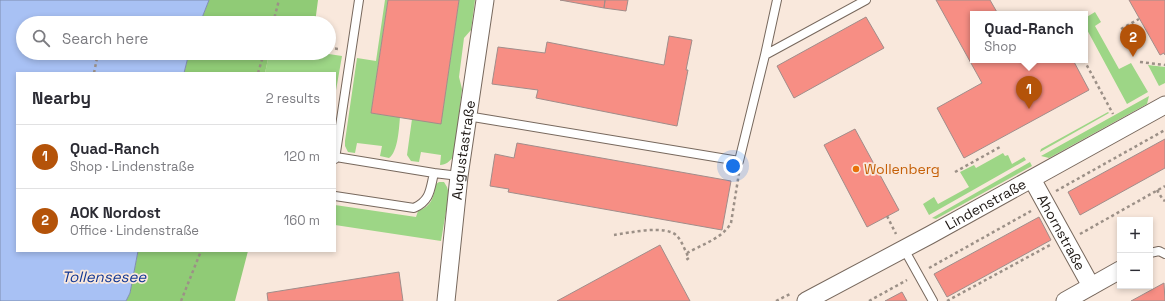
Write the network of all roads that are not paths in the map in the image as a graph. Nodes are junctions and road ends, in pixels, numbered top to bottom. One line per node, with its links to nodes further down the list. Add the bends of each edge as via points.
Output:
1 (359, 0): 8 (lane)
2 (485, 0): 7 (street, Augustastraße)
3 (777, 0): 5 (lane)
4 (866, 0): 5 (lane)
5 (764, 54): 7 (lane, via 739,161)
6 (1165, 105): 11 (street, Lindenstraße)
7 (467, 116): 10 (street, Augustastraße)
8 (336, 158): 9 (lane)
9 (434, 172): 10 (lane); 12 (lane, via 429,196 414,208)
10 (459, 176): 18 (street, Augustastraße)
11 (1032, 179): 13 (street, Lindenstraße); 17 (street, Ahornstraße)
12 (336, 196)
13 (904, 249): 19 (street, Lindenstraße); 20 (lane)
14 (1153, 253): 15 (lane)
15 (1165, 254)
16 (1117, 272): 17 (street, Ahornstraße)
17 (1091, 286): 21 (street, Ahornstraße)
18 (446, 301)
19 (806, 301)
20 (933, 301)
21 (1064, 301)

